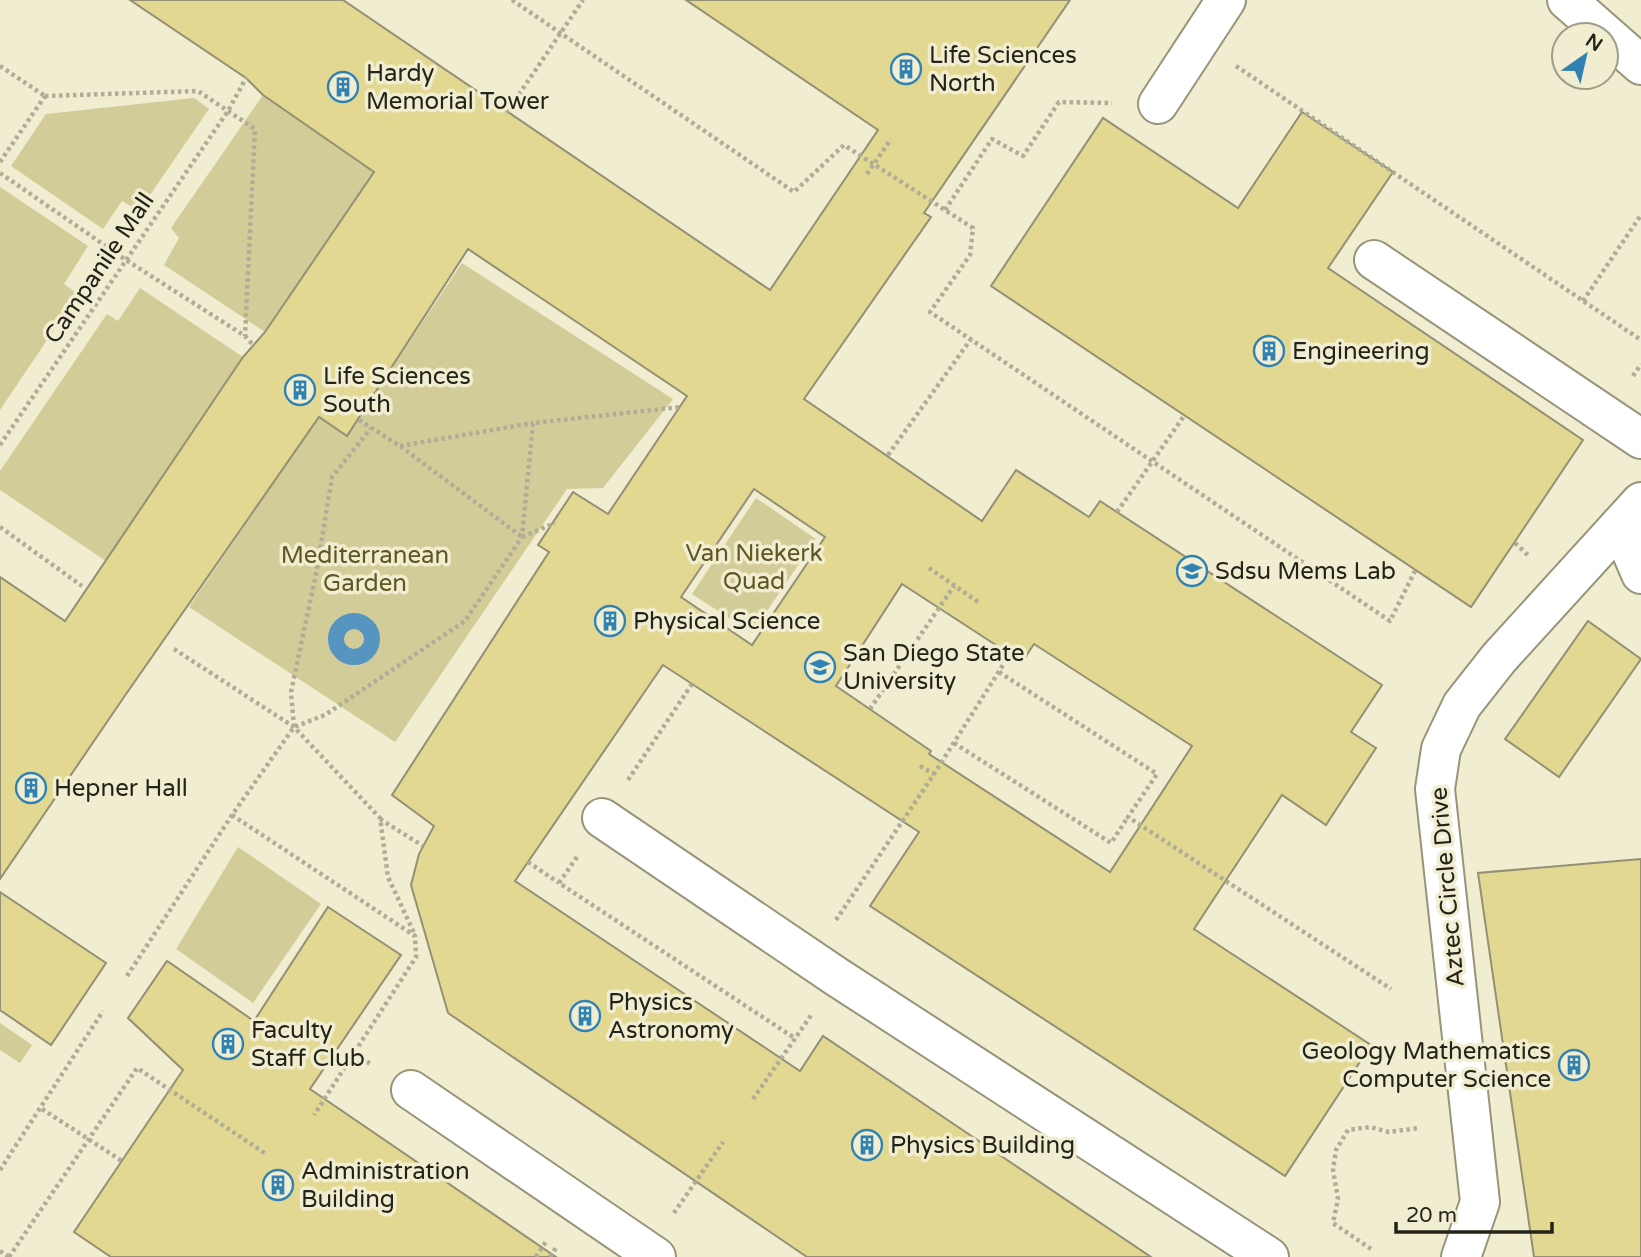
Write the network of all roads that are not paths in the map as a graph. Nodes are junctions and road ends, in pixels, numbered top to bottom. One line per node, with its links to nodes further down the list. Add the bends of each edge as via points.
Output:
1 (1226, 0): 4 (street)
2 (1567, 0): 3 (street)
3 (1641, 65)
4 (1158, 104)
5 (1374, 260): 6 (street)
6 (1641, 439)
7 (1630, 513): 8 (street); 13 (street, Aztec Circle Drive, via 1499,657 1461,705 1441,748 1435,789 1480,1202)
8 (1641, 574)
9 (602, 818): 12 (street)
10 (411, 1090): 11 (street)
11 (652, 1254)
12 (1269, 1257)
13 (1461, 1257)

